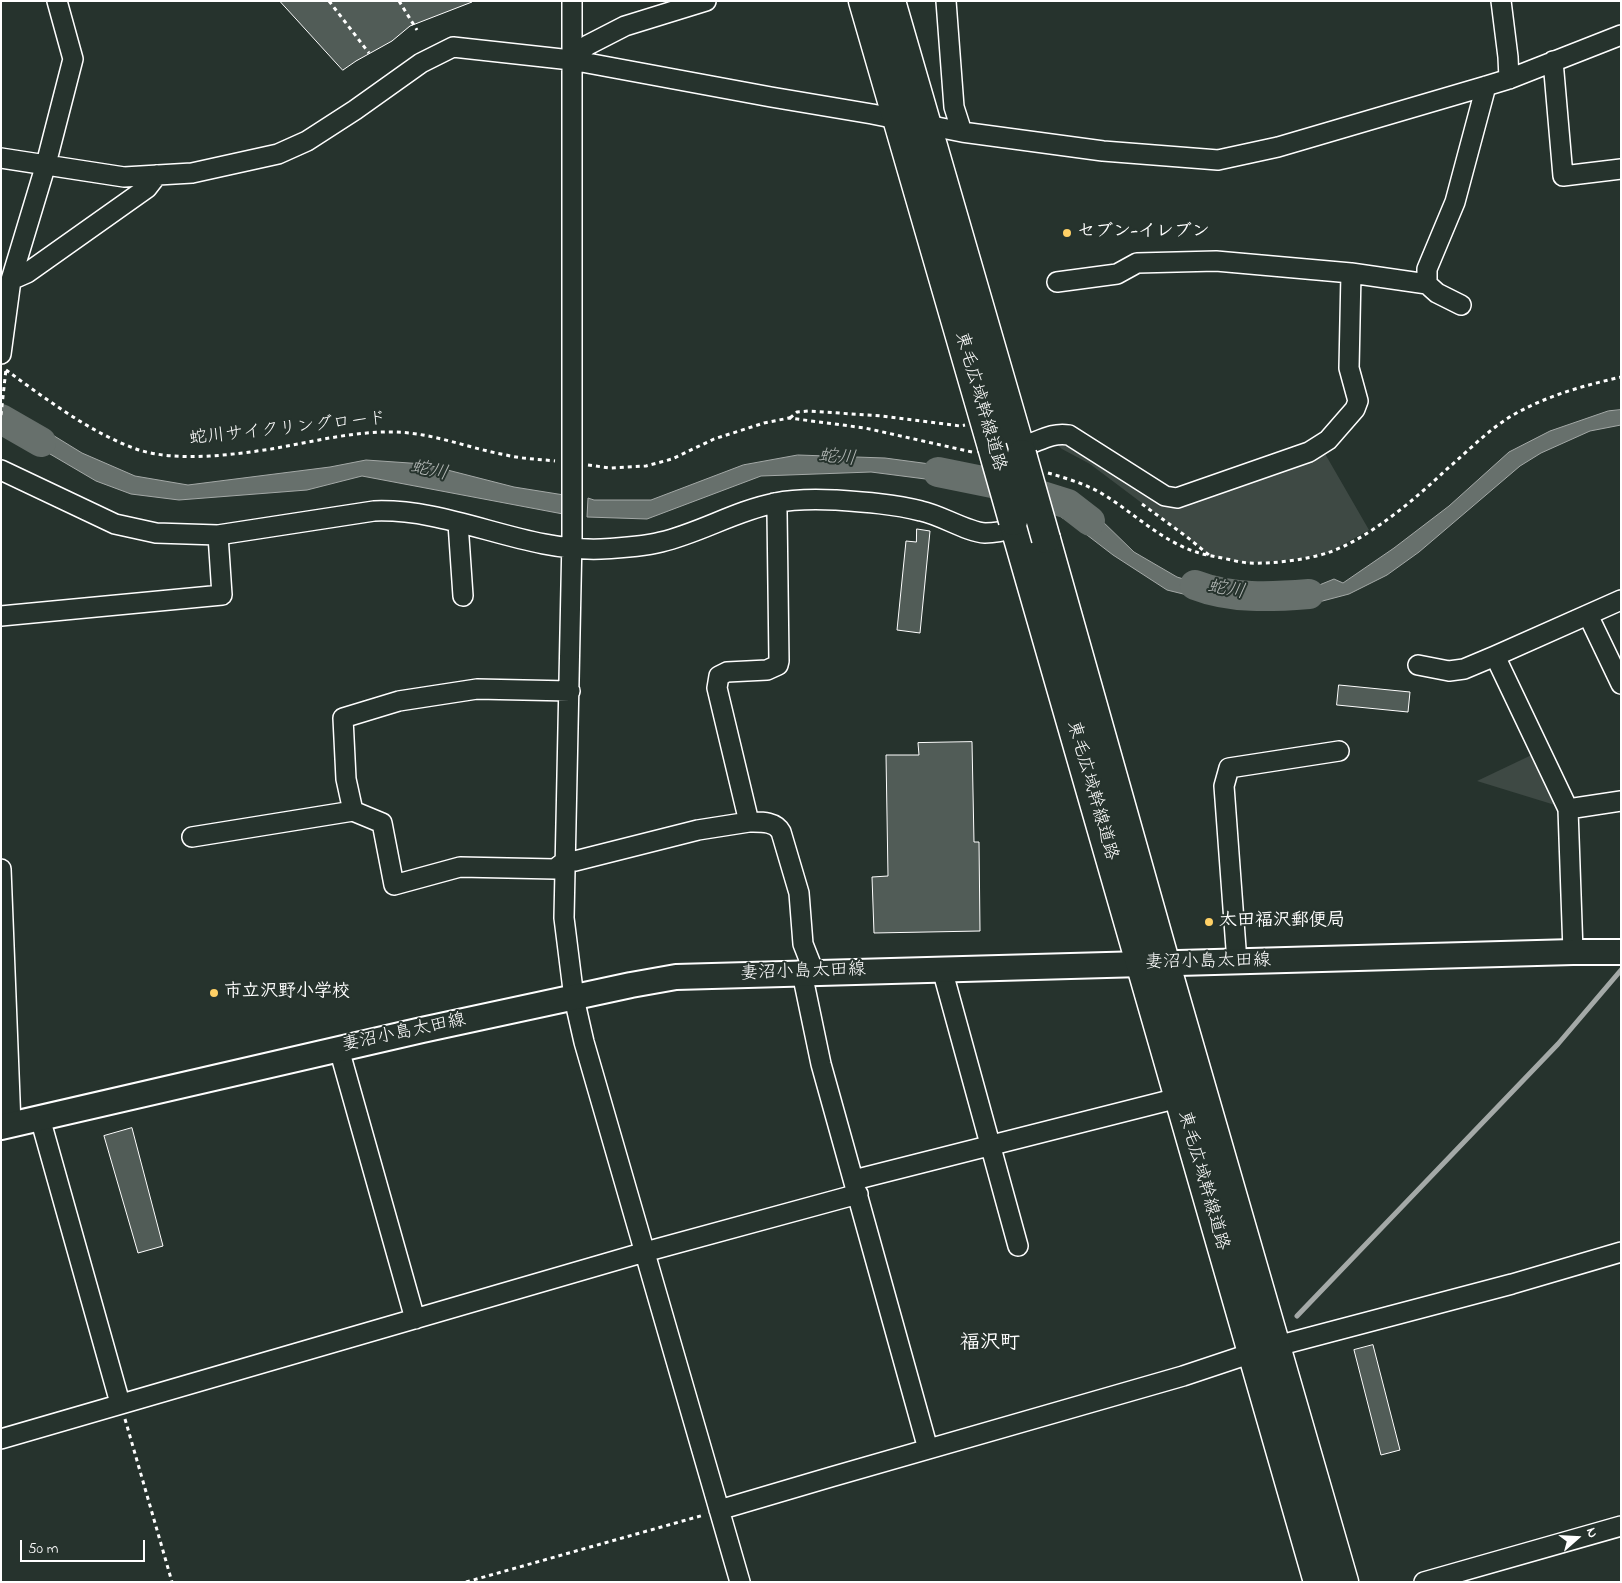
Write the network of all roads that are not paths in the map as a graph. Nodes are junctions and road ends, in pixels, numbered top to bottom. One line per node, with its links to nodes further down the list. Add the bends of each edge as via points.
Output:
1 (57, 1): 17 (street, via 73,59)
2 (572, 1): 9 (street)
3 (706, 1): 9 (street, via 624,26 588,45)
4 (864, 1): 13 (highway, 東毛広域幹線道路)
5 (891, 1): 14 (highway, 東毛広域幹線道路)
6 (946, 1): 15 (street, via 954,107)
7 (1501, 1): 11 (street)
8 (1619, 41): 10 (street)
9 (571, 60): 13 (street); 19 (street, via 453,47 421,63 306,141 278,154 192,173); 32 (street, via 569,465)
10 (1554, 61): 11 (street); 18 (street, via 1563,176)
11 (1509, 79): 12 (street)
12 (1486, 86): 15 (street, via 1278,147 1218,160 1102,151); 23 (street, via 1455,202 1427,269)
13 (898, 119): 14 (street); 30 (highway, 東毛広域幹線道路, bridge)
14 (926, 126): 15 (street); 26 (highway, 東毛広域幹線道路)
15 (962, 132)
16 (1, 158): 17 (street)
17 (46, 164): 19 (street, via 124,177); 21 (street)
18 (1621, 169)
19 (157, 175): 21 (street, via 147,188 27,273)
20 (1351, 273): 22 (street, via 1216,261 1137,263 1117,274); 23 (street); 26 (street, via 1349,368 1358,401 1328,440 1309,452 1177,498 1164,496 1068,435 1057,433)
21 (11, 280): 25 (street)
22 (1057, 282)
23 (1427, 284): 24 (street)
24 (1461, 305)
25 (4, 362)
26 (1022, 450): 52 (highway, 東毛広域幹線道路, bridge)
27 (1, 470): 31 (street, via 115,524 156,533)
28 (774, 503): 30 (street, via 835,500 872,504 921,511 984,533 1001,532); 32 (street, via 661,542 598,549); 45 (street, via 777,512 778,665 767,670 727,672 719,676 717,682)
29 (458, 523): 31 (street, via 417,513 374,510); 32 (street, via 558,546); 33 (street)
30 (1014, 525): 52 (highway, 東毛広域幹線道路)
31 (218, 534): 36 (street, via 222,595)
32 (572, 543): 40 (street)
33 (463, 596)
34 (1621, 600): 35 (street)
35 (1588, 614): 37 (street); 39 (street)
36 (1, 616)
37 (1495, 656): 38 (street, via 1464,669 1449,671); 43 (street)
38 (1418, 665)
39 (1621, 684)
40 (570, 691): 44 (street, via 477,689 399,702 343,718 346,779); 47 (street)
41 (1339, 751): 51 (street, via 1228,768 1224,786)
42 (1621, 801): 43 (street)
43 (1568, 809): 49 (street)
44 (353, 811): 46 (street); 47 (street, via 382,823 394,885 460,867 556,869)
45 (749, 822): 47 (street, via 698,830); 54 (street, via 772,824 781,832 799,893)
46 (192, 837)
47 (565, 861): 56 (street, via 564,918)
48 (1, 868): 55 (street)
49 (1573, 952): 50 (main road, 妻沼小島太田線); 51 (main road, 妻沼小島太田線)
50 (1621, 952)
51 (1238, 962): 52 (main road, 妻沼小島太田線)
52 (1153, 964): 53 (main road, 妻沼小島太田線); 59 (highway, 東毛広域幹線道路); 68 (highway, 東毛広域幹線道路)
53 (942, 969): 54 (main road, 妻沼小島太田線); 62 (street)
54 (808, 972): 56 (main road, 妻沼小島太田線, via 676,977); 63 (street, via 821,1064)
55 (3, 975): 58 (street)
56 (574, 998): 57 (main road, 妻沼小島太田線); 65 (street)
57 (339, 1049): 60 (main road, 妻沼小島太田線); 67 (street)
58 (4, 1058): 61 (street)
59 (1178, 1098): 62 (street); 68 (highway, 東毛広域幹線道路)
60 (40, 1118): 61 (main road, 妻沼小島太田線); 69 (street)
61 (6, 1126)
62 (990, 1144): 63 (street); 64 (street)
63 (856, 1187): 65 (street); 71 (street)
64 (1018, 1246)
65 (645, 1252): 67 (street); 72 (street)
66 (1621, 1252): 68 (street)
67 (415, 1318): 69 (street)
68 (1264, 1350): 71 (street); 75 (highway, 東毛広域幹線道路); 76 (highway, 東毛広域幹線道路)
69 (120, 1403): 70 (street)
70 (1, 1438)
71 (928, 1449): 72 (street)
72 (719, 1510): 74 (street)
73 (1621, 1526): 77 (street)
74 (740, 1582)
75 (1318, 1582)
76 (1344, 1582)
77 (1424, 1582)

